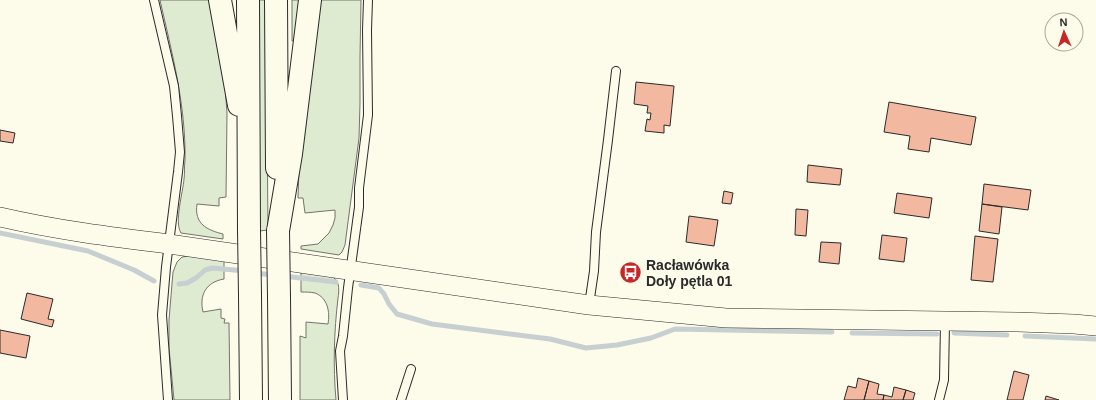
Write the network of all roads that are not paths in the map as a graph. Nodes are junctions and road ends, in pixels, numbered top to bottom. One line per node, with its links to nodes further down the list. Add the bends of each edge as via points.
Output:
1 (154, 0): 11 (lane, via 174,86 178,116 180,152)
2 (220, 0): 8 (highway)
3 (248, 0): 8 (highway)
4 (276, 0): 10 (highway)
5 (310, 0): 10 (highway, via 291,154)
6 (368, 0): 12 (lane, via 368,115)
7 (616, 71): 13 (lane)
8 (249, 159): 18 (highway, bridge)
9 (0, 217): 11 (street, via 101,236)
10 (278, 231): 19 (highway, bridge)
11 (169, 244): 12 (street); 17 (lane, via 162,315)
12 (350, 270): 13 (street); 20 (lane, via 340,351)
13 (589, 305): 14 (street, via 726,318)
14 (945, 322): 15 (street); 22 (lane, via 944,380)
15 (1096, 326)
16 (411, 369): 21 (lane)
17 (168, 400)
18 (251, 400)
19 (280, 400)
20 (343, 400)
21 (401, 400)
22 (939, 400)

